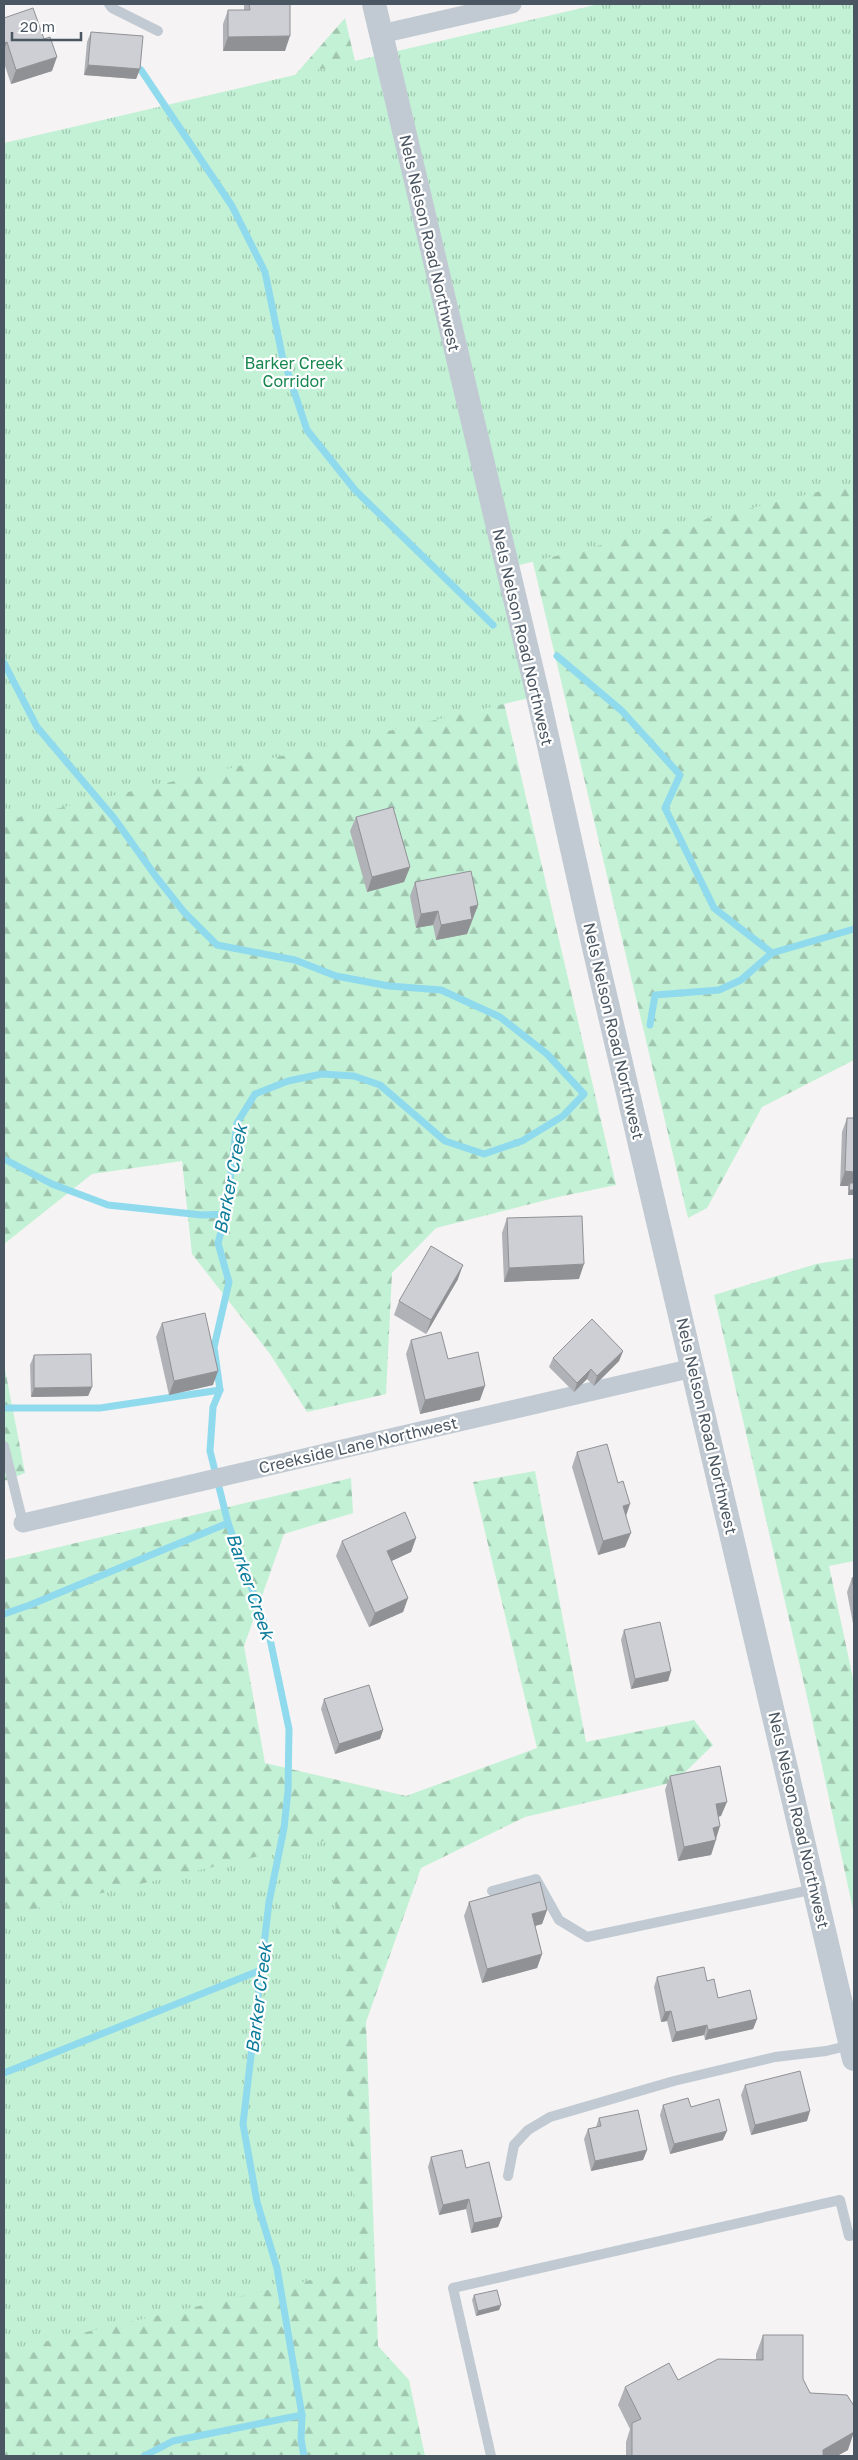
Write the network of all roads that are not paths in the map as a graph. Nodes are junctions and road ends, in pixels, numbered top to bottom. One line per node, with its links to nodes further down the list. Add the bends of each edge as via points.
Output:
1 (108, 4): 4 (lane)
2 (374, 4): 5 (street, Nels Nelson Road Northwest)
3 (512, 4): 5 (street)
4 (158, 32)
5 (381, 34): 6 (street, Nels Nelson Road Northwest)
6 (693, 1368): 8 (street, Creekside Lane Northwest); 9 (street, Nels Nelson Road Northwest)
7 (4, 1446): 8 (lane)
8 (23, 1522)
9 (815, 1888): 10 (lane, via 587,1938 559,1920 536,1879); 11 (street, Nels Nelson Road Northwest)
10 (492, 1891)
11 (853, 2052): 12 (lane, via 826,2051 775,2057 674,2081 550,2117 528,2130 514,2145)
12 (508, 2176)
13 (854, 2235): 14 (lane, via 849,2236 840,2200 453,2288)
14 (491, 2456)

